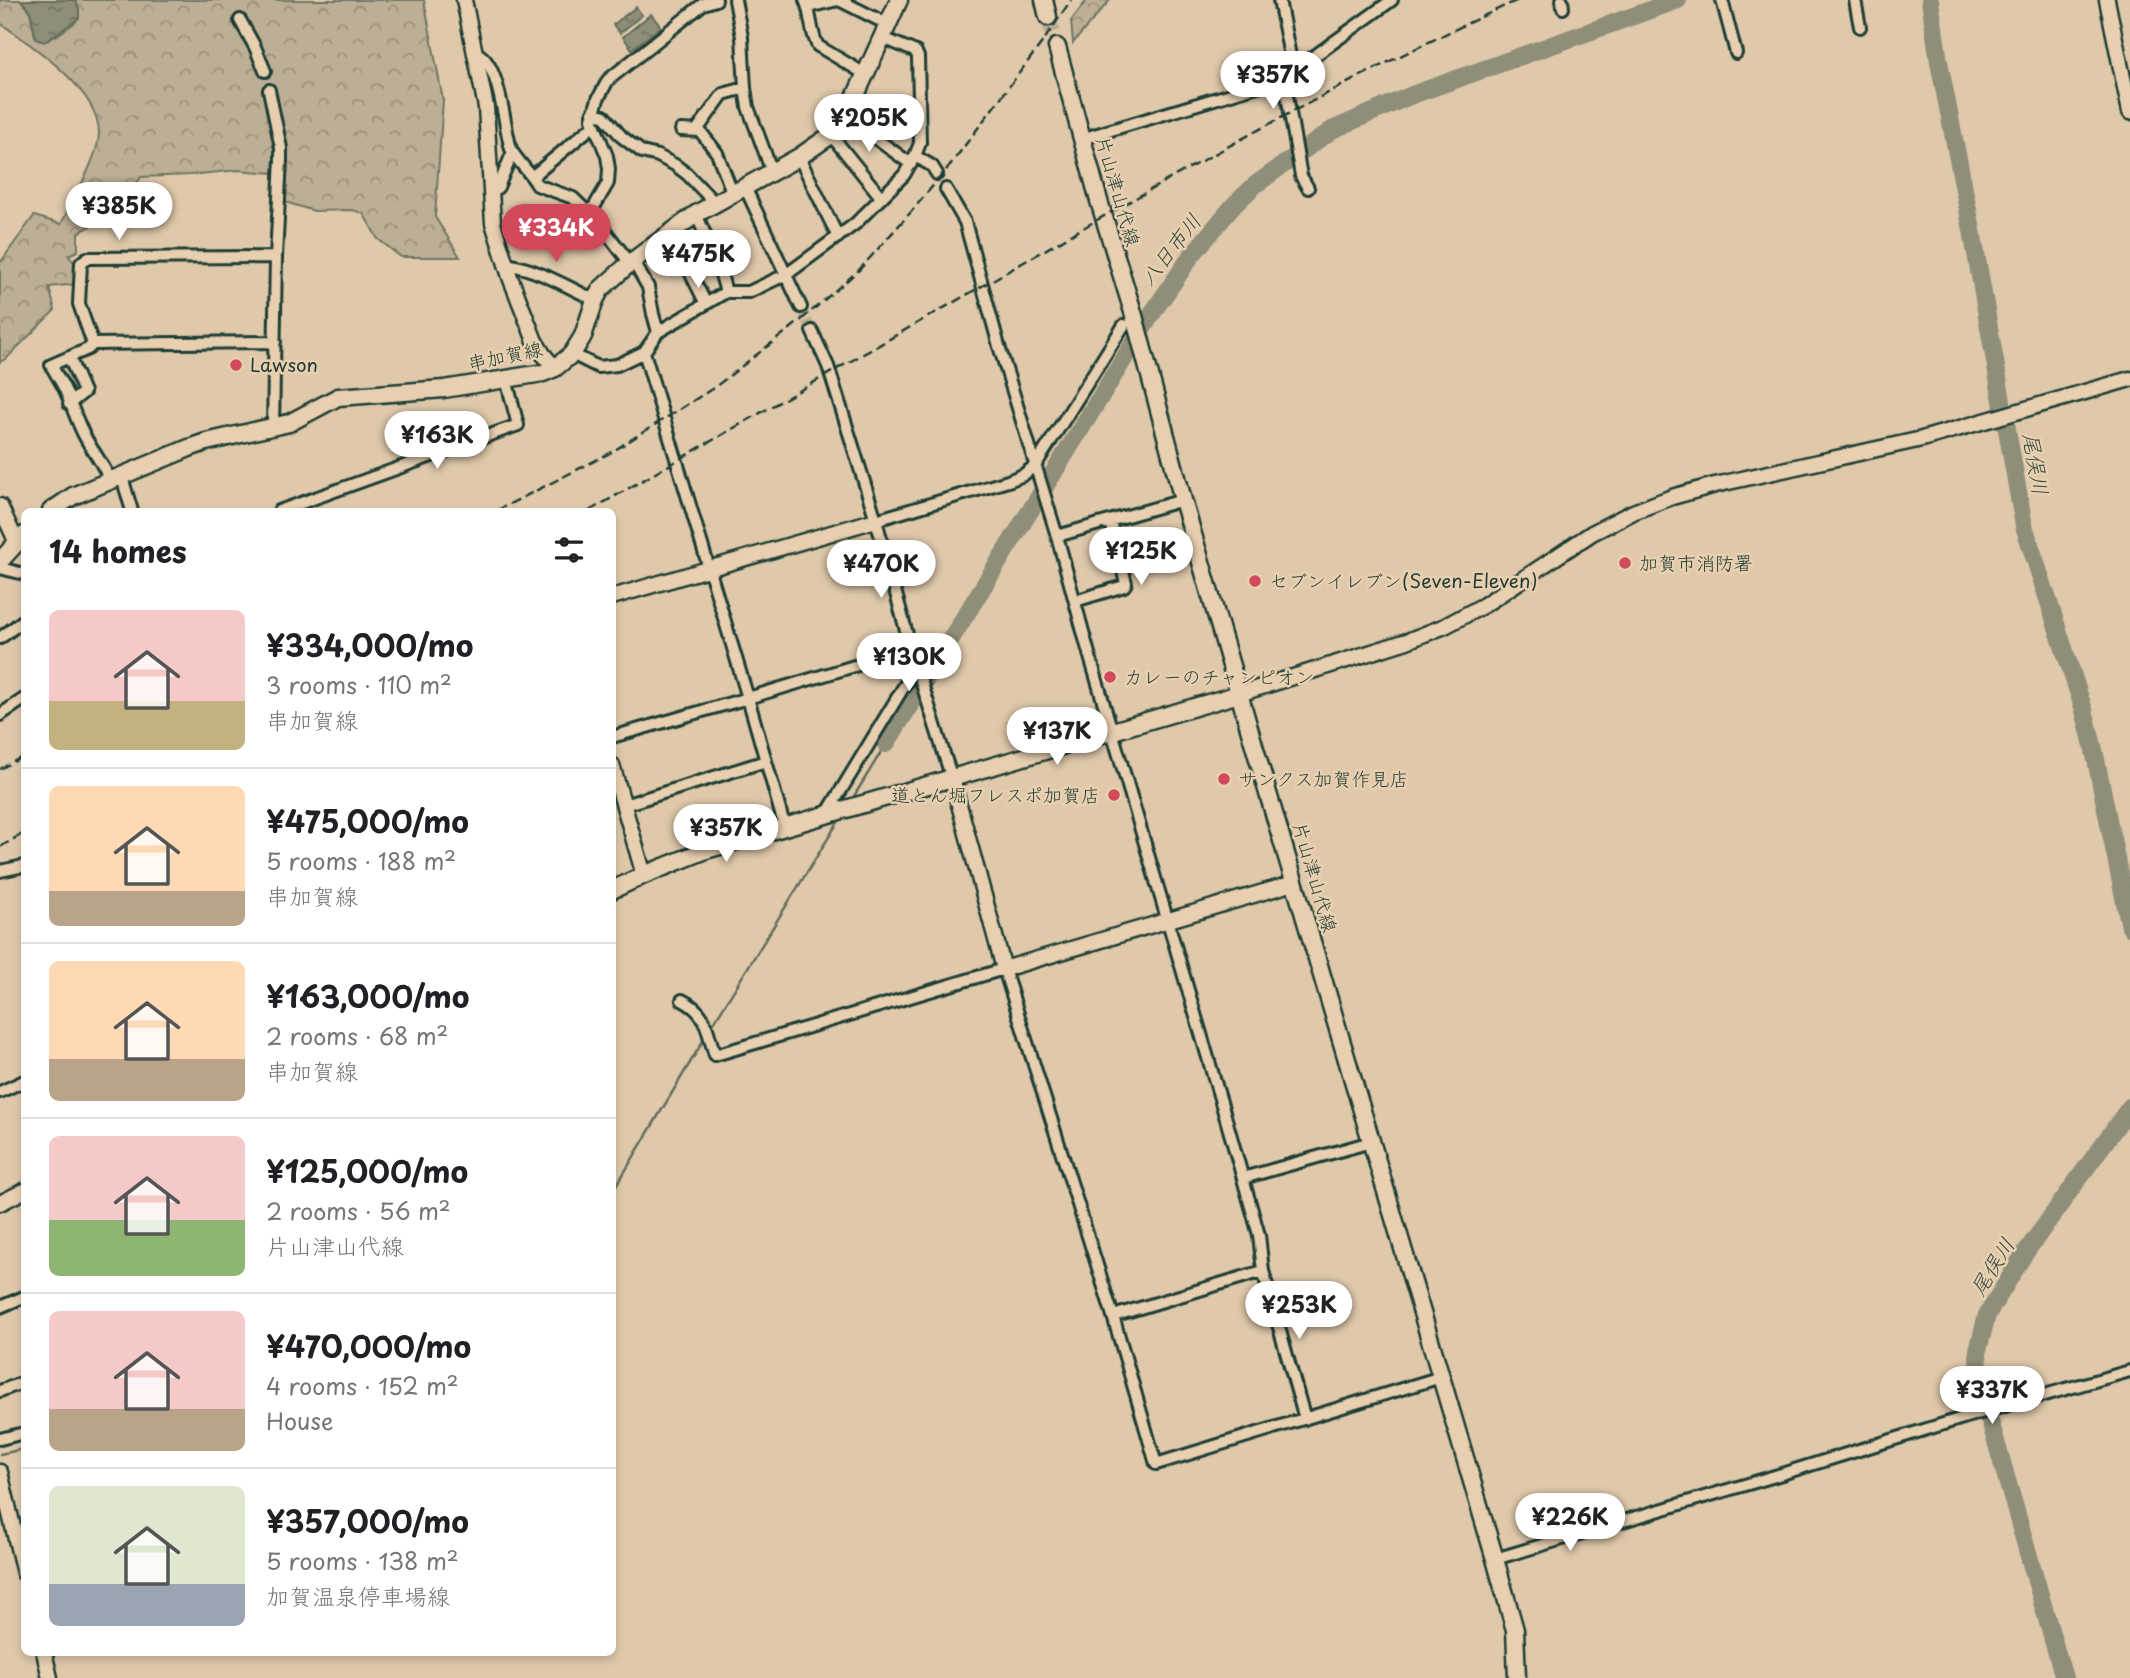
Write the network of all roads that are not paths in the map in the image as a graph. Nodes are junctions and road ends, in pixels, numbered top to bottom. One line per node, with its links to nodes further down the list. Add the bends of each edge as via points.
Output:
1 (464, 0): 18 (street)
2 (716, 0): 25 (street, via 703,4 612,75)
3 (735, 0): 23 (street)
4 (839, 0): 11 (street); 16 (street)
5 (899, 0): 16 (main road, 串加賀線)
6 (1044, 0): 13 (main road)
7 (1279, 0): 22 (street)
8 (1392, 0): 22 (street)
9 (1855, 0): 15 (street)
10 (2107, 0): 26 (street)
11 (807, 3): 21 (street, via 818,46)
12 (1723, 5): 19 (street)
13 (1048, 17)
14 (240, 20): 20 (street)
15 (1860, 27)
16 (884, 30): 21 (main road, 串加賀線); 35 (street, via 918,57 920,143)
17 (1057, 47): 32 (main road, 片山津山代線)
18 (476, 53): 33 (street, via 489,62); 42 (street, via 486,107)
19 (1736, 53)
20 (265, 71)
21 (865, 74): 27 (main road, 串加賀線)
22 (1289, 75): 32 (street); 39 (street, via 1293,139)
23 (745, 88): 29 (street, via 723,94); 36 (street)
24 (269, 90): 49 (street, via 281,159)
25 (593, 112): 28 (street); 44 (street, via 642,152 675,165)
26 (2130, 112)
27 (846, 117): 31 (main road, 串加賀線); 35 (street)
28 (593, 126): 38 (street); 45 (street, via 609,169 608,183)
29 (697, 130): 30 (street); 41 (street)
30 (681, 131)
31 (831, 135): 34 (main road, 串加賀線); 43 (street)
32 (1081, 139): 57 (main road, 片山津山代線)
33 (512, 153): 38 (street); 42 (street, via 498,187)
34 (799, 157): 36 (main road, 串加賀線); 47 (street)
35 (913, 160): 37 (street, via 932,166); 43 (street)
36 (772, 172): 41 (main road, 串加賀線)
37 (937, 174)
38 (533, 176): 45 (street, via 537,185 573,198)
39 (1308, 188)
40 (946, 189): 70 (street, via 965,222)
41 (739, 190): 44 (main road, 串加賀線); 52 (street)
42 (490, 194): 51 (street, via 493,223)
43 (881, 197): 47 (street)
44 (715, 203): 46 (main road, 串加賀線)
45 (588, 211): 50 (street)
46 (696, 214): 48 (main road, 串加賀線); 53 (street)
47 (838, 237): 52 (street)
48 (661, 239): 50 (main road, 串加賀線); 55 (street, via 687,266)
49 (276, 257): 60 (street); 61 (street, via 87,258 81,262 79,304)
50 (632, 262): 54 (main road, 串加賀線); 59 (street, via 648,287)
51 (506, 264): 54 (street, via 549,277); 65 (street, via 535,341)
52 (787, 274): 53 (street, via 748,292); 56 (street)
53 (726, 292): 55 (street)
54 (595, 300): 63 (main road, 串加賀線)
55 (706, 304): 59 (street)
56 (801, 307)
57 (1129, 322): 70 (street); 72 (main road, 片山津山代線, via 1144,353)
58 (812, 331): 77 (street, via 828,366)
59 (658, 332): 62 (street)
60 (275, 342): 61 (street); 69 (street)
61 (93, 344): 64 (street)
62 (644, 352): 63 (street, via 617,365 598,366); 83 (street)
63 (572, 354): 65 (main road, 串加賀線)
64 (69, 357): 68 (street, via 84,392); 68 (street, via 51,365)
65 (555, 368): 66 (main road, 串加賀線)
66 (506, 379): 69 (main road, 串加賀線, via 425,392 338,397); 76 (street, via 518,425)
67 (2130, 379): 91 (street, via 1922,439 1672,497 1592,533 1445,626)
68 (69, 404): 71 (street, via 96,459)
69 (273, 428): 71 (main road, 串加賀線, via 206,442)
70 (1036, 469): 77 (street); 79 (street)
71 (116, 479): 74 (main road, 串加賀線); 75 (street)
72 (1183, 500): 78 (street); 91 (main road, 片山津山代線)
73 (0, 506): 80 (street)
74 (55, 508)
75 (130, 508)
76 (287, 508)
77 (876, 520): 83 (street); 89 (street)
78 (1110, 522): 79 (street); 86 (street, via 1126,583)
79 (1057, 536): 86 (street)
80 (21, 539): 81 (main road)
81 (0, 561)
82 (0, 568): 84 (street)
83 (709, 568): 85 (street); 92 (street)
84 (21, 573)
85 (616, 596)
86 (1075, 601): 95 (street)
87 (21, 622): 88 (street)
88 (0, 638)
89 (911, 649): 90 (street); 92 (street)
90 (918, 667): 99 (street); 101 (street)
91 (1240, 694): 95 (main road); 106 (main road, 片山津山代線)
92 (748, 698): 96 (street); 97 (street)
93 (21, 701): 94 (street)
94 (0, 715)
95 (1113, 732): 99 (main road); 108 (street)
96 (616, 736)
97 (766, 761): 100 (street); 102 (street)
98 (616, 778): 100 (street)
99 (952, 779): 101 (main road); 109 (street)
100 (624, 805): 105 (street)
101 (829, 815): 102 (main road)
102 (785, 828): 105 (main road, via 706,850)
103 (21, 869): 104 (street)
104 (0, 871)
105 (644, 875): 107 (main road)
106 (1294, 883): 108 (street); 113 (main road, 片山津山代線)
107 (616, 888)
108 (1167, 921): 109 (street); 114 (street)
109 (1004, 969): 110 (street, via 715,1055 697,1008); 120 (street)
110 (682, 1000)
111 (21, 1082): 112 (street)
112 (0, 1093)
113 (1371, 1142): 114 (street); 122 (main road, 片山津山代線)
114 (1243, 1178): 117 (street)
115 (21, 1192): 116 (street)
116 (0, 1203)
117 (1263, 1271): 120 (street); 125 (street)
118 (21, 1298): 119 (street)
119 (0, 1307)
120 (1113, 1316): 125 (street, via 1156,1464)
121 (2130, 1371): 129 (street)
122 (1441, 1377): 125 (street); 129 (main road, 片山津山代線)
123 (21, 1383): 124 (street)
124 (0, 1391)
125 (1305, 1419)
126 (21, 1434): 127 (street)
127 (0, 1439)
128 (0, 1472): 130 (street)
129 (1495, 1559): 133 (main road, 片山津山代線, via 1515,1630)
130 (21, 1560)
131 (45, 1656): 132 (street)
132 (50, 1678)
133 (1517, 1678)

